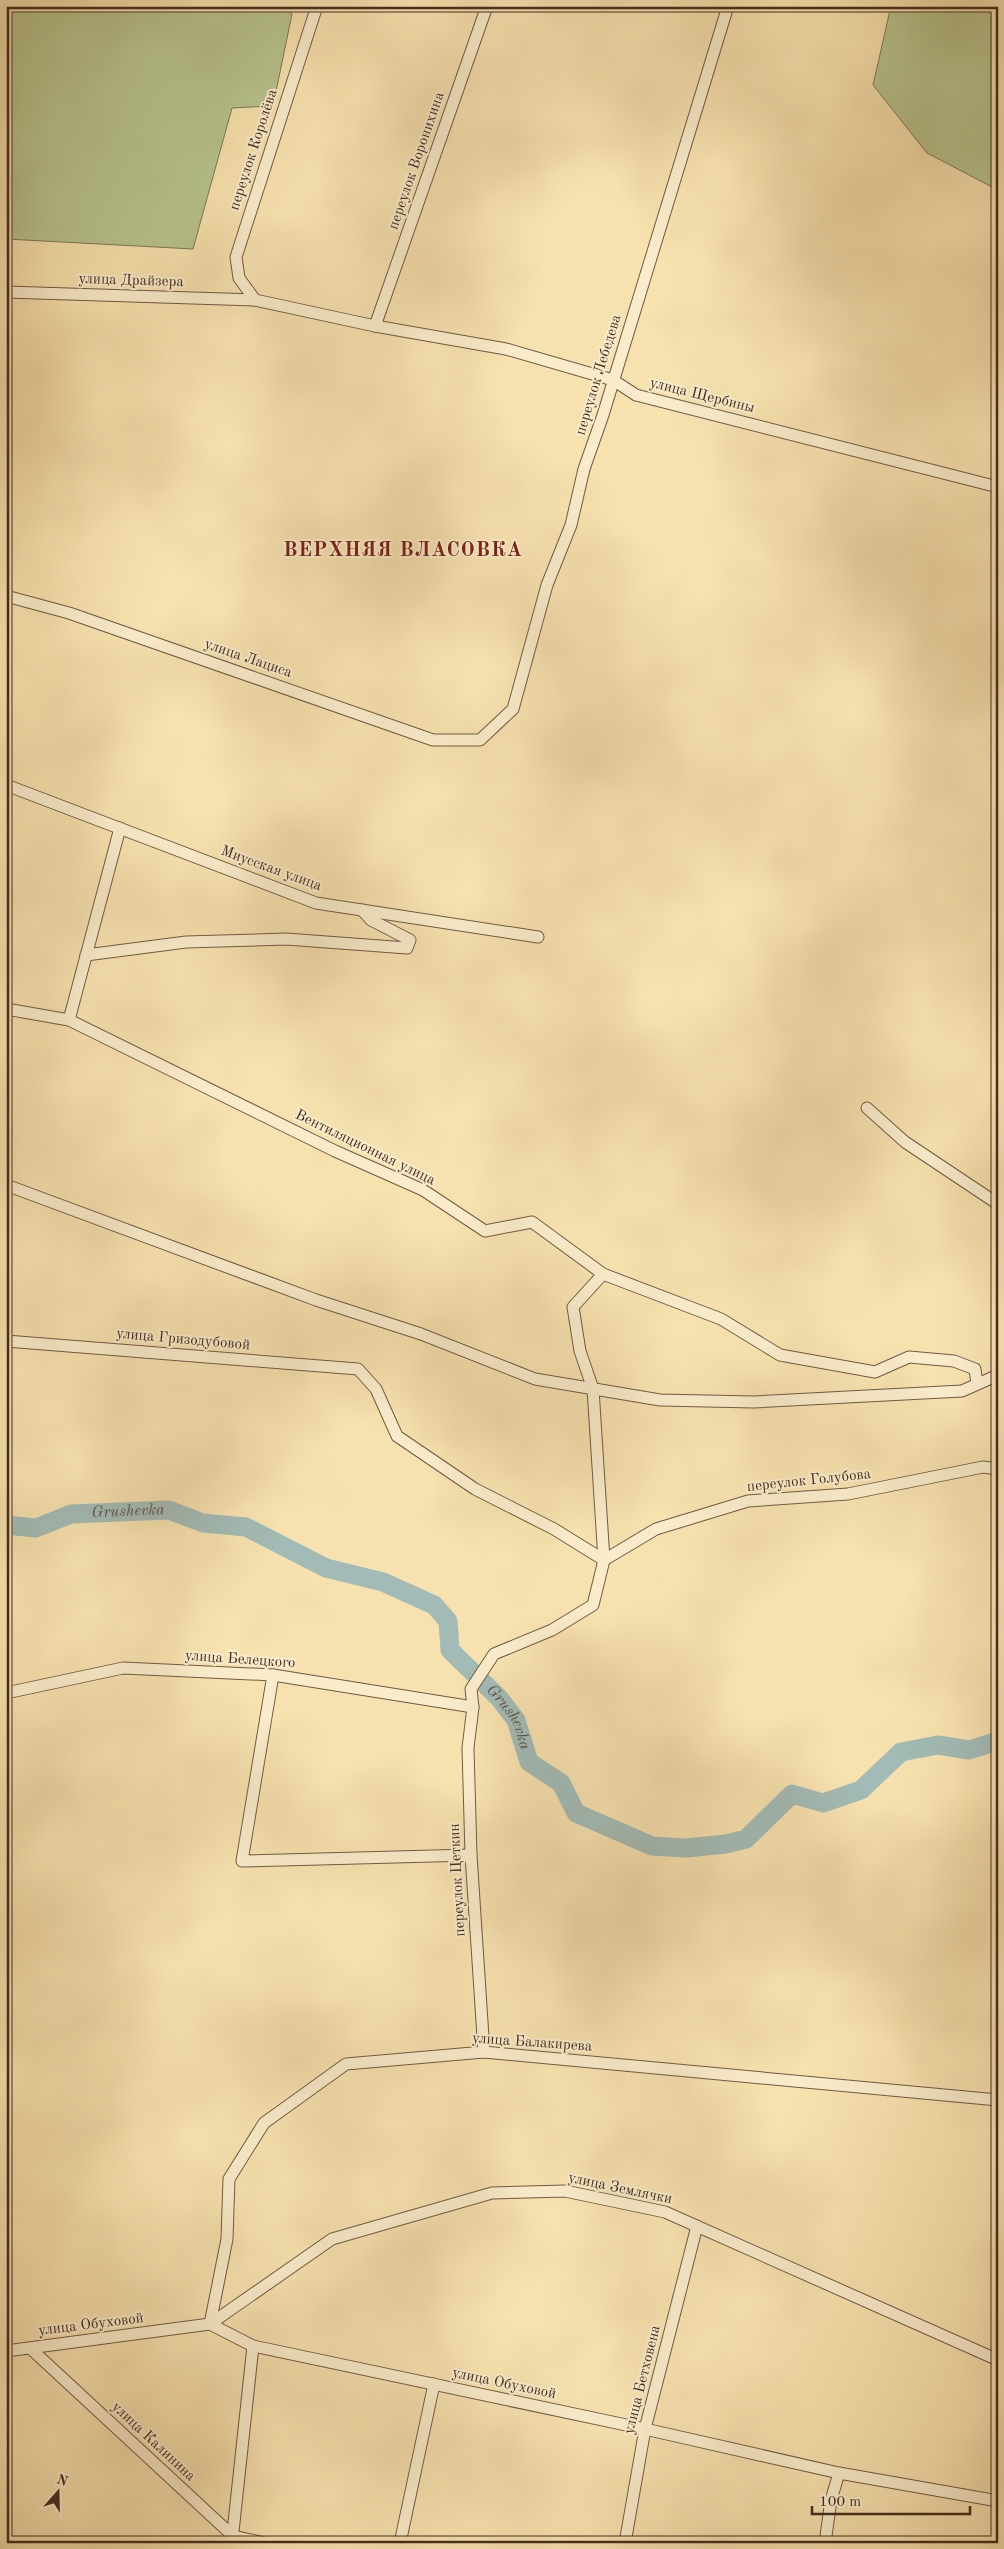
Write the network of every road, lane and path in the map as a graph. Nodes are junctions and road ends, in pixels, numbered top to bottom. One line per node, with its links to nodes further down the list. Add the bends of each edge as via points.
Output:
1 (317, 6): 5 (street, переулок Королёва, via 236,256 239,278)
2 (487, 6): 6 (street, переулок Воронихина)
3 (728, 6): 7 (street, переулок Лебедева)
4 (6, 292): 5 (street, улица Драйзера)
5 (256, 300): 6 (street, улица Щербины)
6 (375, 326): 7 (street, улица Щербины, via 506,349)
7 (613, 380): 8 (street, улица Щербины, via 636,395); 10 (street, переулок Лебедева, via 584,469 571,525 547,584 513,709)
8 (998, 487)
9 (6, 596): 10 (street, улица Лациса, via 69,613 433,740)
10 (480, 740)
11 (6, 785): 12 (street, Миусская улица)
12 (120, 828): 13 (street, Миусская улица, via 316,903); 15 (street)
13 (362, 910): 14 (street, Миусская улица); 15 (street, via 371,920 410,940 407,948 286,939 186,942)
14 (538, 937)
15 (86, 955): 17 (street)
16 (6, 1009): 17 (street, Вентиляционная улица)
17 (69, 1020): 21 (street, Вентиляционная улица, via 423,1190 485,1231 532,1222)
18 (867, 1108): 20 (street, via 905,1142)
19 (6, 1185): 25 (street, via 316,1300 421,1334 535,1379)
20 (998, 1204)
21 (603, 1274): 24 (street, Вентиляционная улица, via 721,1319 780,1355 875,1372 908,1357 954,1361 975,1369); 25 (street, via 573,1307 580,1351)
22 (6, 1341): 27 (street, улица Гризодубовой, via 358,1369 376,1388 397,1436 475,1489 554,1529)
23 (998, 1375): 24 (street)
24 (977, 1384): 25 (street, via 962,1390 754,1402 660,1400)
25 (593, 1389): 27 (street)
26 (998, 1469): 27 (street, переулок Голубова, via 983,1467 848,1494 748,1501 656,1529)
27 (604, 1560): 30 (street, переулок Цеткин, via 593,1605 552,1630 494,1654 471,1689)
28 (273, 1675): 29 (street, улица Белецкого, via 123,1668); 30 (street, улица Белецкого); 31 (street, via 242,1861)
29 (6, 1694)
30 (473, 1707): 31 (street, переулок Цеткин, via 468,1748)
31 (471, 1856): 32 (street, переулок Цеткин)
32 (484, 2052): 33 (street, улица Балакирева); 35 (street, улица Балакирева, via 346,2064 264,2123 229,2179 227,2239)
33 (998, 2100)
34 (697, 2226): 35 (street, улица Землячки, via 665,2212 565,2191 492,2192 332,2239); 39 (street, улица Землячки); 41 (street, улица Бетховена)
35 (210, 2324): 36 (street, улица Обуховой); 37 (street, улица Обуховой)
36 (253, 2346): 40 (street, улица Обуховой); 44 (street)
37 (30, 2348): 38 (street, улица Обуховой); 44 (street, улица Калинина)
38 (6, 2351)
39 (998, 2360)
40 (434, 2384): 41 (street, улица Обуховой); 46 (street)
41 (645, 2429): 42 (street, улица Обуховой); 47 (street, улица Бетховена)
42 (839, 2473): 43 (street, улица Обуховой); 48 (street)
43 (998, 2501)
44 (233, 2539): 45 (street)
45 (264, 2543)
46 (400, 2543)
47 (625, 2543)
48 (824, 2543)

